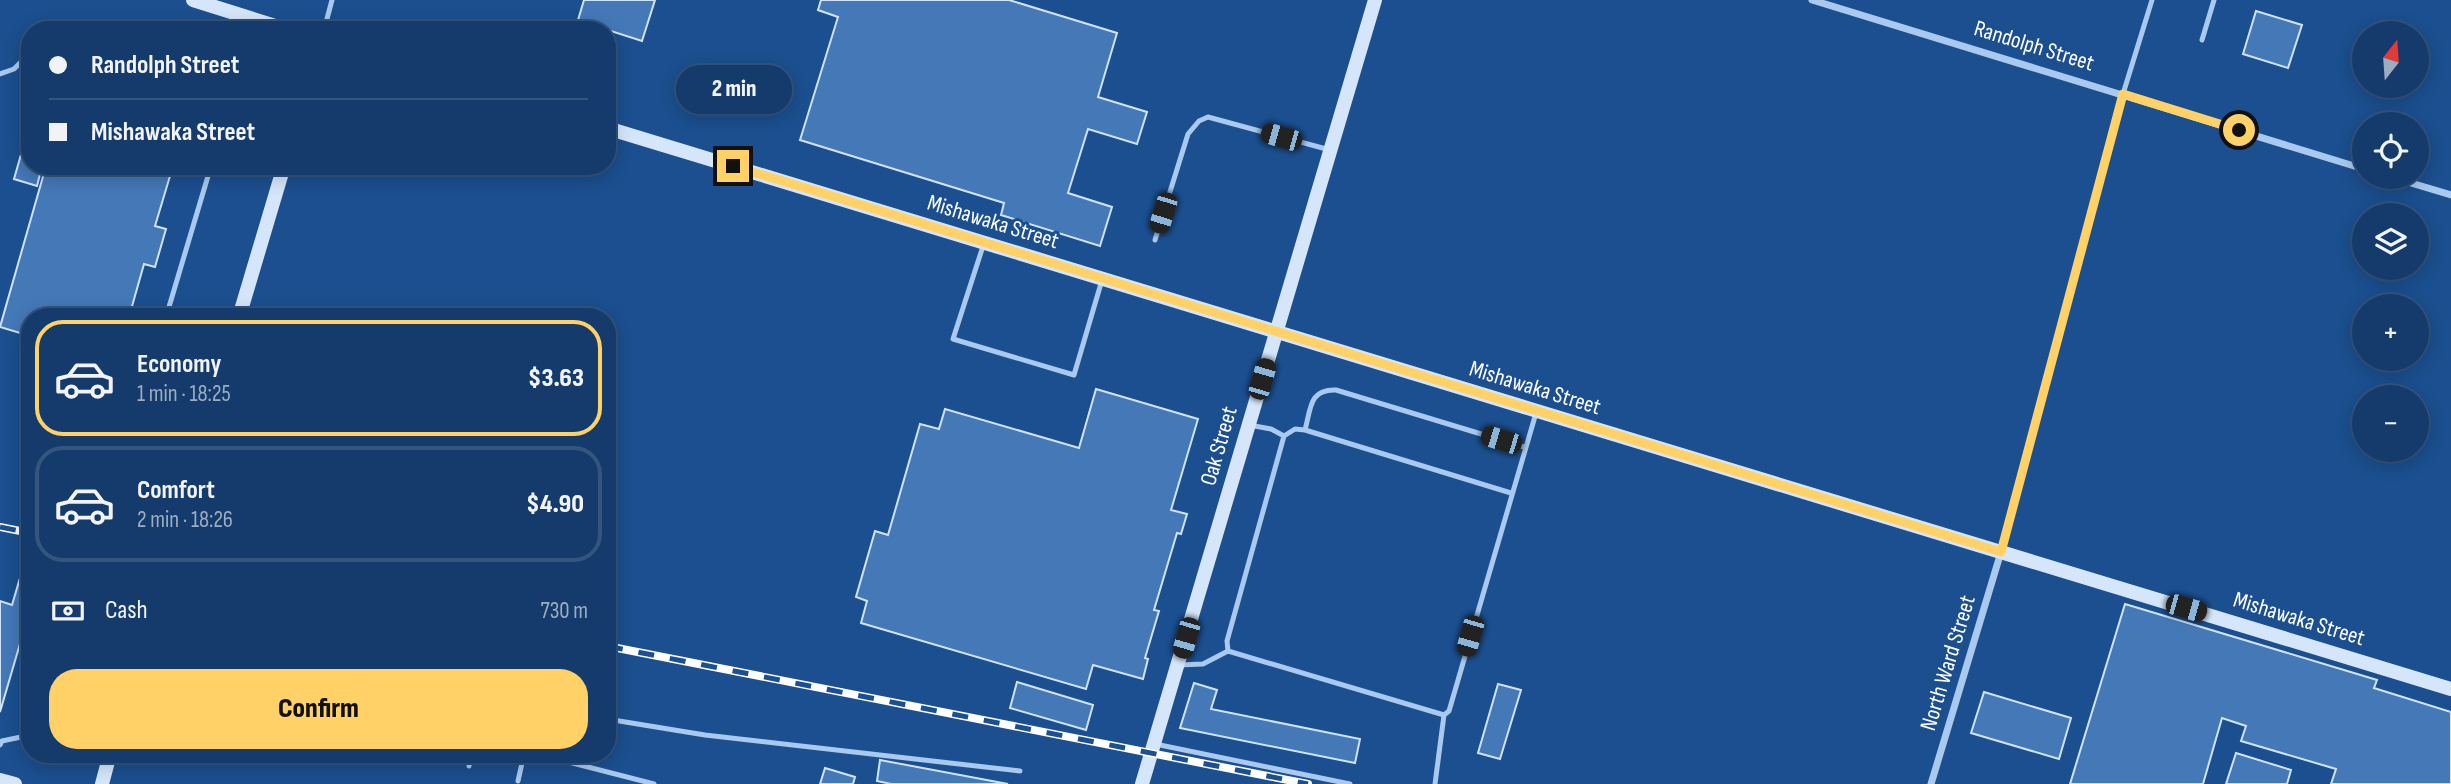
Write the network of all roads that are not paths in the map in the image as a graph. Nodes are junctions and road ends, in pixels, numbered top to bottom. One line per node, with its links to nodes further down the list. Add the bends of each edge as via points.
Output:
1 (193, 0): 7 (street)
2 (332, 0): 8 (lane)
3 (1375, 0): 14 (street, Oak Street)
4 (1812, 0): 12 (street, Randolph Street)
5 (2152, 0): 12 (lane)
6 (2214, 0): 9 (lane)
7 (260, 21)
8 (326, 21)
9 (2202, 40)
10 (21, 62): 11 (lane)
11 (0, 74)
12 (2123, 94): 15 (street, Randolph Street); 32 (lane)
13 (616, 131): 21 (street, Mishawaka Street)
14 (1330, 150): 20 (lane, via 1208,117 1199,121 1188,134); 25 (street, Oak Street)
15 (2352, 165)
16 (208, 175): 23 (lane)
17 (281, 175): 24 (street)
18 (2429, 188): 19 (street)
19 (2451, 195)
20 (1155, 240)
21 (984, 243): 22 (street, Mishawaka Street); 22 (lane, via 953,339 1074,375)
22 (1102, 279): 25 (street, Mishawaka Street)
23 (169, 308)
24 (242, 308)
25 (1276, 333): 26 (street, Mishawaka Street); 27 (street, Oak Street)
26 (1536, 412): 30 (lane); 32 (street, Mishawaka Street)
27 (1249, 425): 29 (lane); 34 (street, Oak Street)
28 (1305, 430): 29 (lane, via 1295,429); 30 (lane, via 1315,396 1323,389 1336,390); 31 (lane)
29 (1284, 436): 33 (lane)
30 (1524, 447): 31 (lane)
31 (1511, 492): 36 (lane, via 1449,711)
32 (2001, 552): 35 (street, Mishawaka Street); 55 (street, North Ward Street)
33 (1228, 650): 34 (lane, via 1203,664); 36 (lane)
34 (1178, 665): 39 (street, Oak Street)
35 (2451, 689)
36 (1444, 715): 54 (lane)
37 (616, 720): 46 (lane)
38 (21, 737): 40 (lane)
39 (1155, 744): 52 (street, Oak Street); 53 (lane)
40 (0, 745)
41 (108, 763): 50 (street)
42 (469, 763): 45 (lane)
43 (522, 763): 48 (lane)
44 (573, 763): 51 (lane)
45 (468, 766)
46 (1020, 771)
47 (0, 780): 49 (street)
48 (517, 781)
49 (15, 784)
50 (102, 784)
51 (654, 784)
52 (1142, 784)
53 (1350, 784)
54 (1435, 784)
55 (1931, 784)

